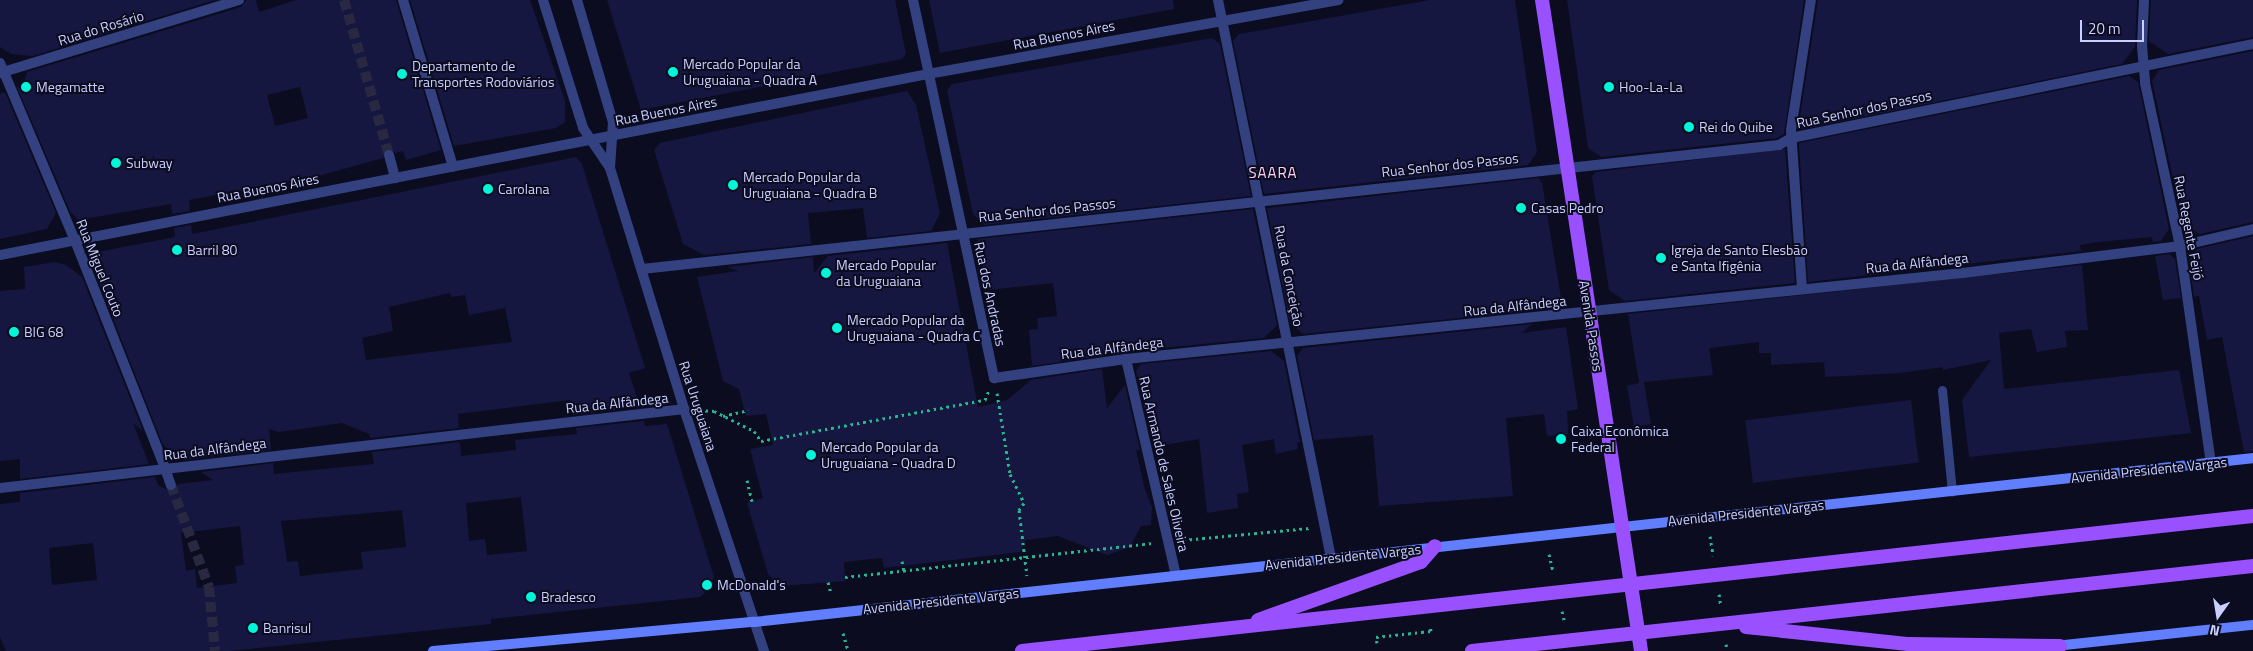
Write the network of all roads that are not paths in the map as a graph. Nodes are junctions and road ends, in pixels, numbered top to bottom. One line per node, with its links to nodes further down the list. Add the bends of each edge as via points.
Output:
1 (239, 0): 14 (street, Rua do Rosário)
2 (403, 0): 21 (street)
3 (543, 0): 18 (street, Rua Uruguaiana, via 583,128)
4 (577, 0): 16 (street, Rua Uruguaiana, via 613,122)
5 (913, 0): 15 (street, Rua dos Andradas)
6 (1218, 0): 11 (street, Rua da Conceição)
7 (1338, 0): 11 (street, Rua Buenos Aires)
8 (1542, 0): 20 (main road, Avenida Passos)
9 (1811, 0): 17 (street)
10 (2144, 0): 13 (street, Rua Regente Feijó)
11 (1222, 19): 15 (street, Rua Buenos Aires); 24 (street, Rua da Conceição)
12 (2253, 44): 13 (street, Rua Senhor dos Passos)
13 (2144, 64): 17 (street, Rua Senhor dos Passos); 28 (street, Rua Regente Feijó, via 2145,83)
14 (1, 69): 27 (street, Rua Miguel Couto)
15 (928, 74): 16 (street, Rua Buenos Aires); 26 (street, Rua dos Andradas)
16 (613, 135): 18 (street, Rua Buenos Aires); 22 (street, Rua Uruguaiana)
17 (1792, 138): 20 (street, Rua Senhor dos Passos, via 1778,145); 31 (street)
18 (592, 139): 21 (street, Rua Buenos Aires); 22 (street, Rua Uruguaiana)
19 (389, 155): 23 (street)
20 (1566, 166): 24 (street, Rua Senhor dos Passos); 32 (main road, Avenida Passos)
21 (453, 167): 23 (street, Rua Buenos Aires)
22 (610, 168): 30 (street, Rua Uruguaiana)
23 (395, 178): 27 (street, Rua Buenos Aires)
24 (1260, 200): 26 (street, Rua Senhor dos Passos); 33 (street, Rua da Conceição)
25 (2253, 229): 28 (street, Rua da Alfândega)
26 (963, 234): 30 (street, Rua Senhor dos Passos); 35 (street, Rua dos Andradas)
27 (74, 238): 29 (street, Rua Buenos Aires); 40 (street, Rua Miguel Couto)
28 (2180, 246): 31 (street, Rua da Alfândega, via 1963,273); 39 (street, Rua Regente Feijó)
29 (0, 255)
30 (642, 270): 37 (street, Rua Uruguaiana)
31 (1802, 288): 32 (street, Rua da Alfândega)
32 (1588, 312): 33 (street, Rua da Alfândega); 45 (main road, Avenida Passos)
33 (1288, 343): 34 (street, Rua da Alfândega); 47 (street, Rua da Conceição)
34 (1126, 359): 35 (street, Rua da Alfândega); 49 (street, Rua Armando de Sales Oliveira)
35 (994, 378)
36 (1942, 390): 43 (lane)
37 (684, 409): 40 (street, Rua da Alfândega); 51 (street, Rua Uruguaiana)
38 (2253, 458): 39 (main road, Avenida Presidente Vargas)
39 (2211, 463): 43 (main road, Avenida Presidente Vargas)
40 (165, 468): 41 (street, Rua Miguel Couto); 42 (street, Rua da Alfândega)
41 (171, 485)
42 (0, 488)
43 (1952, 492): 45 (main road, Avenida Presidente Vargas)
44 (2253, 516): 50 (main road)
45 (1623, 525): 46 (main road, Avenida Presidente Vargas); 50 (main road, Avenida Passos)
46 (1435, 546): 47 (main road, Avenida Presidente Vargas); 54 (main road, via 1421,562)
47 (1330, 558): 49 (main road, Avenida Presidente Vargas)
48 (2253, 566): 52 (main road)
49 (1176, 575): 51 (main road, Avenida Presidente Vargas)
50 (1631, 586): 54 (main road); 55 (main road, Avenida Passos)
51 (754, 622): 57 (main road, Avenida Presidente Vargas); 58 (street, Rua Uruguaiana)
52 (1723, 625): 55 (main road); 56 (main road, via 1909,644)
53 (2253, 625): 56 (main road)
54 (1233, 629): 59 (main road)
55 (1638, 633): 60 (main road); 61 (main road, Avenida Passos)
56 (2060, 646): 62 (main road)
57 (434, 651)
58 (764, 651)
59 (1022, 651)
60 (1472, 651)
61 (1641, 651)
62 (2017, 651)

